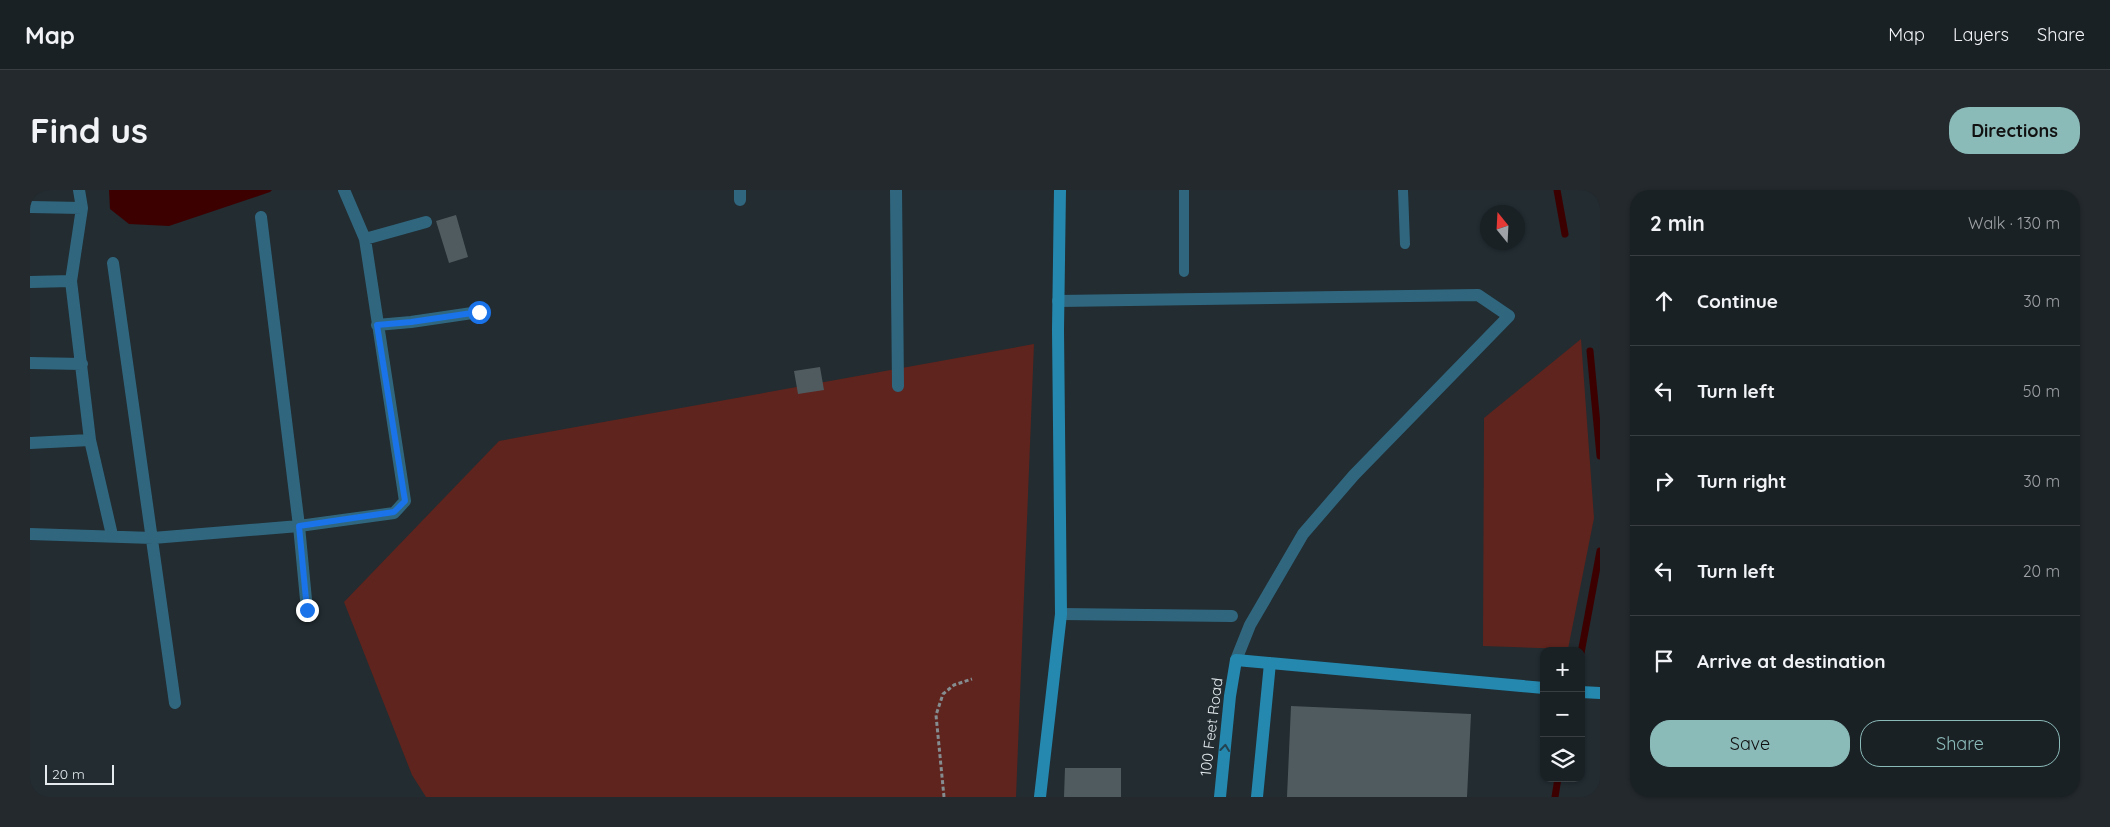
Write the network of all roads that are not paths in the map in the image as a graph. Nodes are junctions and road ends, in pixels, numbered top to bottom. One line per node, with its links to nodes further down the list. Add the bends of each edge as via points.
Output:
1 (79, 190): 8 (street)
2 (344, 190): 11 (street)
3 (896, 190): 22 (street)
4 (1060, 190): 17 (street)
5 (1184, 190): 14 (lane)
6 (1403, 190): 12 (lane)
7 (30, 207): 8 (street)
8 (82, 208): 15 (street)
9 (261, 217): 25 (street)
10 (426, 222): 11 (street)
11 (365, 239): 19 (street)
12 (1405, 244)
13 (113, 263): 28 (street)
14 (1184, 272)
15 (71, 281): 16 (street); 21 (street)
16 (30, 282)
17 (1058, 302): 30 (street); 32 (street, via 1478,295 1509,316 1354,475 1303,534 1250,625)
18 (479, 312): 19 (street)
19 (377, 325): 25 (street, via 405,501 394,512)
20 (30, 363): 21 (street)
21 (82, 364): 23 (street)
22 (898, 386)
23 (90, 440): 24 (street); 27 (street)
24 (30, 442)
25 (299, 526): 28 (street); 29 (street)
26 (30, 534): 27 (street)
27 (112, 535): 28 (street)
28 (153, 538): 37 (street)
29 (307, 610)
30 (1061, 614): 31 (street); 38 (street)
31 (1232, 616)
32 (1236, 660): 33 (street); 39 (street, 100 Feet Road, one-way to 32)
33 (1270, 663): 34 (street); 40 (street)
34 (1540, 688)
35 (1585, 692): 36 (street)
36 (1600, 693)
37 (175, 703)
38 (1040, 797)
39 (1220, 797)
40 (1257, 797)

